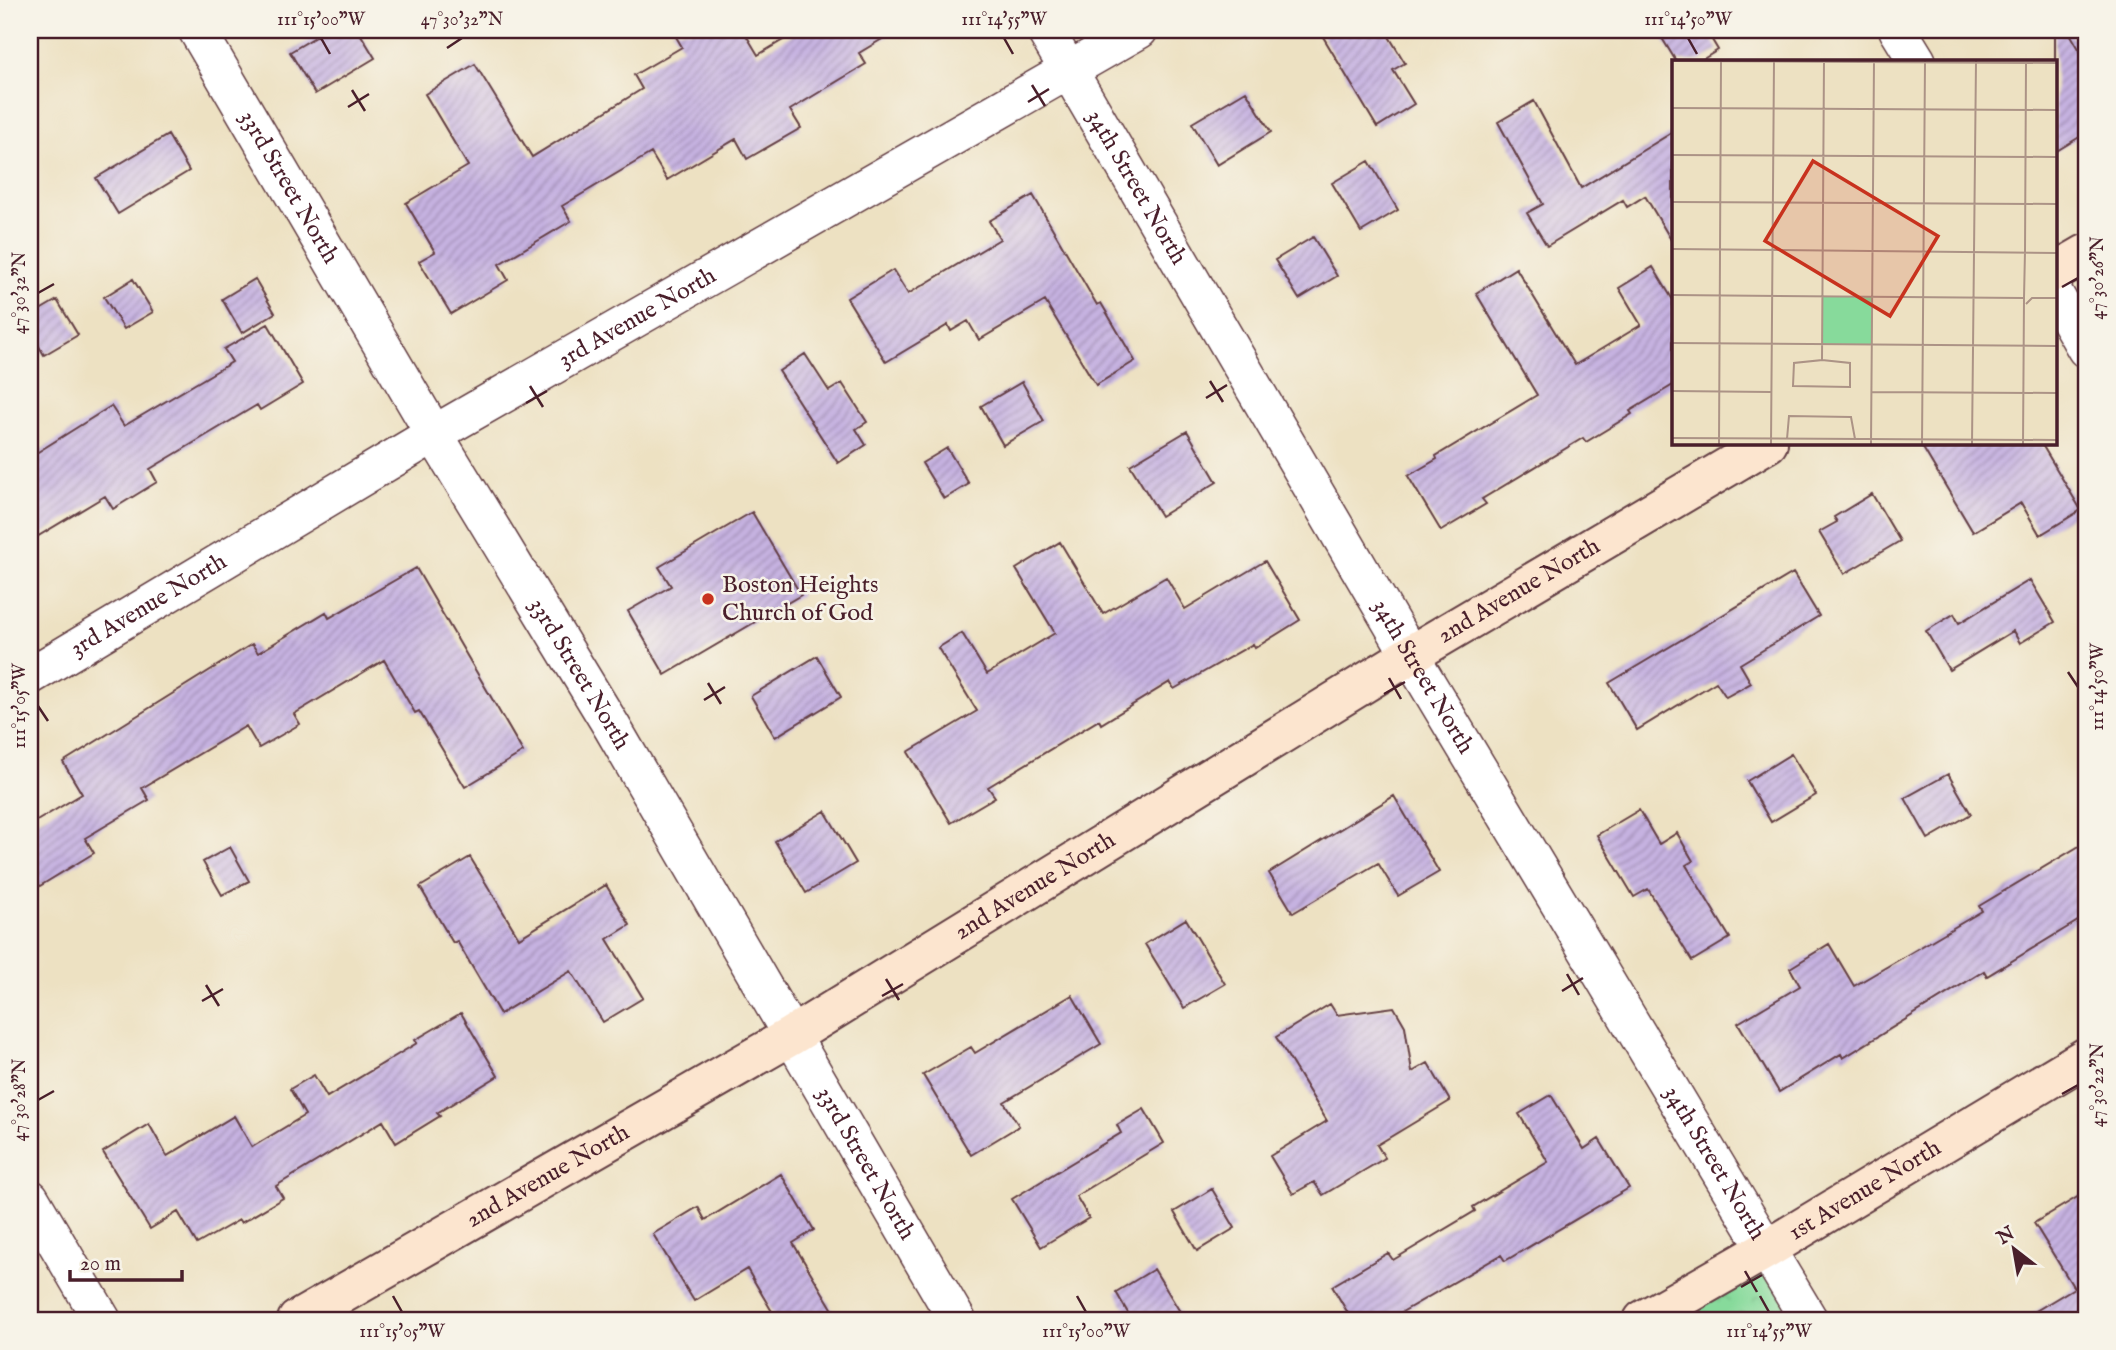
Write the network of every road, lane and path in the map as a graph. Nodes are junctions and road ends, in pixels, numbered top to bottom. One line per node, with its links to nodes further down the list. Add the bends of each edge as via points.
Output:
1 (197, 30): 11 (street, 33rd Street North)
2 (1045, 30): 6 (street, 34th Street North)
3 (1139, 30): 6 (street, 3rd Avenue North)
4 (1898, 30): 5 (street)
5 (1915, 60)
6 (1069, 71): 11 (street, 3rd Avenue North); 13 (street, 34th Street North)
7 (2086, 254): 8 (main road)
8 (2056, 271)
9 (2056, 297): 10 (street)
10 (2086, 349)
11 (434, 434): 14 (street, 3rd Avenue North); 15 (street, 33rd Street North, via 612,727)
12 (1766, 444): 13 (main road, 2nd Avenue North)
13 (1410, 655): 15 (main road, 2nd Avenue North); 18 (street, 34th Street North)
14 (30, 676)
15 (791, 1036): 20 (main road, 2nd Avenue North); 21 (street, 33rd Street North)
16 (2086, 1057): 18 (main road, 1st Avenue North)
17 (30, 1198): 19 (street)
18 (1767, 1249): 22 (main road, 1st Avenue North); 23 (street, 34th Street North)
19 (102, 1320)
20 (297, 1320)
21 (957, 1320)
22 (1643, 1320)
23 (1809, 1320)

